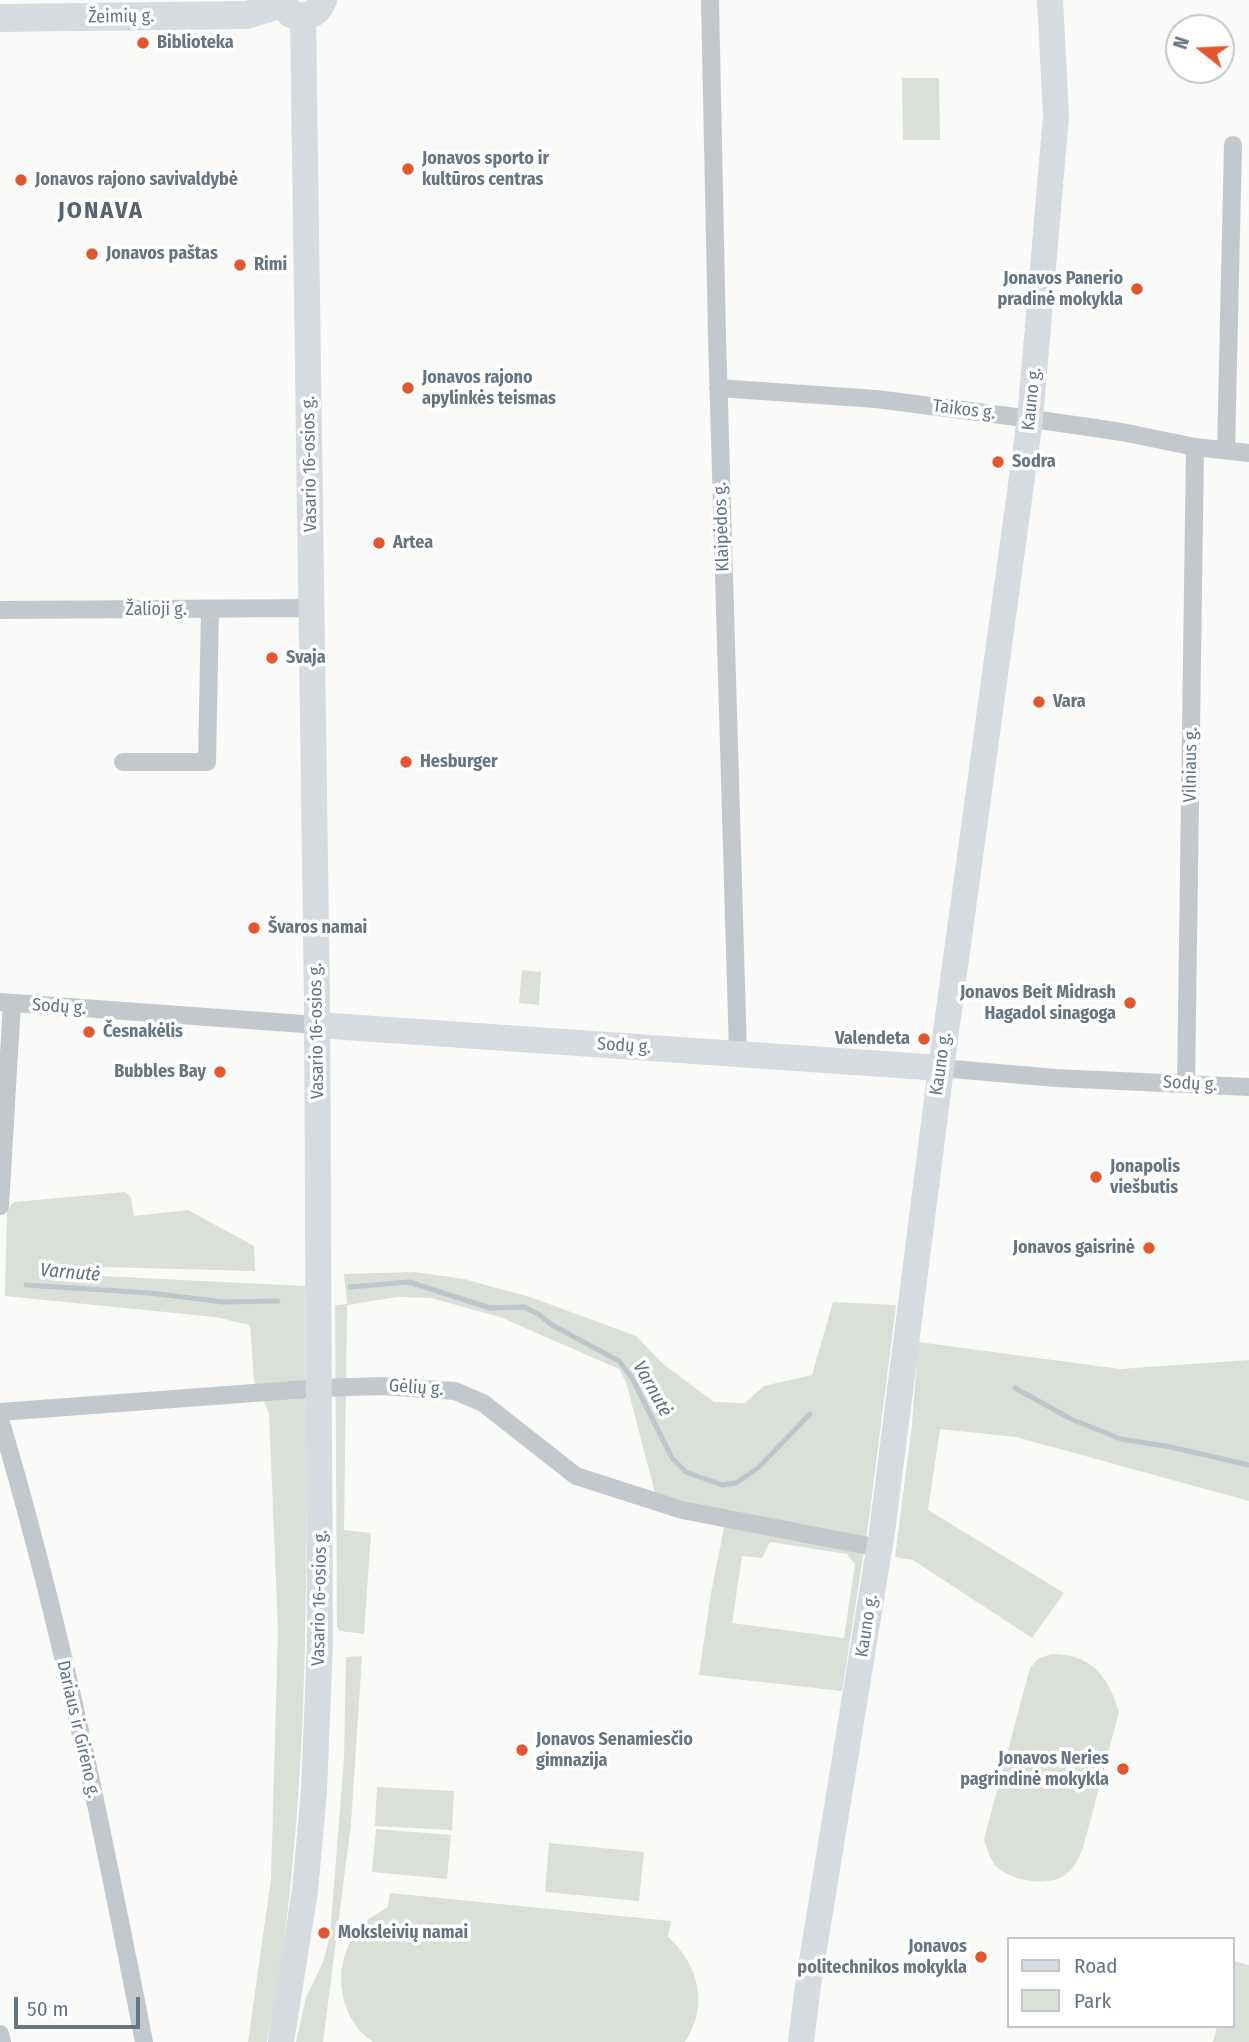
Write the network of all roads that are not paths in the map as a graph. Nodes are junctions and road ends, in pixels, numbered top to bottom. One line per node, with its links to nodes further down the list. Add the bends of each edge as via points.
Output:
1 (709, 0): 6 (street, Klaipėdos g.)
2 (1050, 0): 7 (main road, Kauno g., via 1056,116)
3 (297, 5): 4 (main road, Žeimių g., via 247,15); 11 (main road, Vasario 16-osios g.)
4 (0, 18)
5 (1233, 145): 9 (street)
6 (718, 388): 7 (street, Taikos g., via 876,399); 17 (street, Klaipėdos g.)
7 (1030, 419): 8 (street, Taikos g.); 18 (main road, Kauno g.)
8 (1195, 447): 9 (street, Taikos g.); 19 (street, Vilniaus g.)
9 (1226, 450): 10 (street, Taikos g.)
10 (1249, 453)
11 (312, 608): 13 (street, Žalioji g.); 16 (main road, Vasario 16-osios g.)
12 (0, 610): 13 (street, Žalioji g.)
13 (210, 610): 14 (street, via 207,762)
14 (123, 762)
15 (6, 1003): 16 (street, Sodų g.); 21 (street)
16 (317, 1025): 17 (main road, Sodų g.); 22 (main road, Vasario 16-osios g.)
17 (737, 1053): 18 (main road, Sodų g.)
18 (941, 1068): 19 (street, Sodų g.); 25 (main road, Kauno g.)
19 (1186, 1084): 20 (street, Sodų g.)
20 (1249, 1087)
21 (0, 1206)
22 (320, 1388): 23 (street, Gėlių g.); 25 (street, Gėlių g., via 382,1385 455,1391 483,1403 576,1476 682,1510); 29 (main road, Vasario 16-osios g., via 320,1643 314,1791 305,1891)
23 (0, 1412)
24 (0, 1419): 28 (street, Dariaus ir Girėno g., via 28,1513 106,1852)
25 (879, 1548): 30 (main road, Kauno g.)
26 (0, 2034): 27 (street)
27 (2, 2042)
28 (144, 2042)
29 (281, 2042)
30 (801, 2042)

